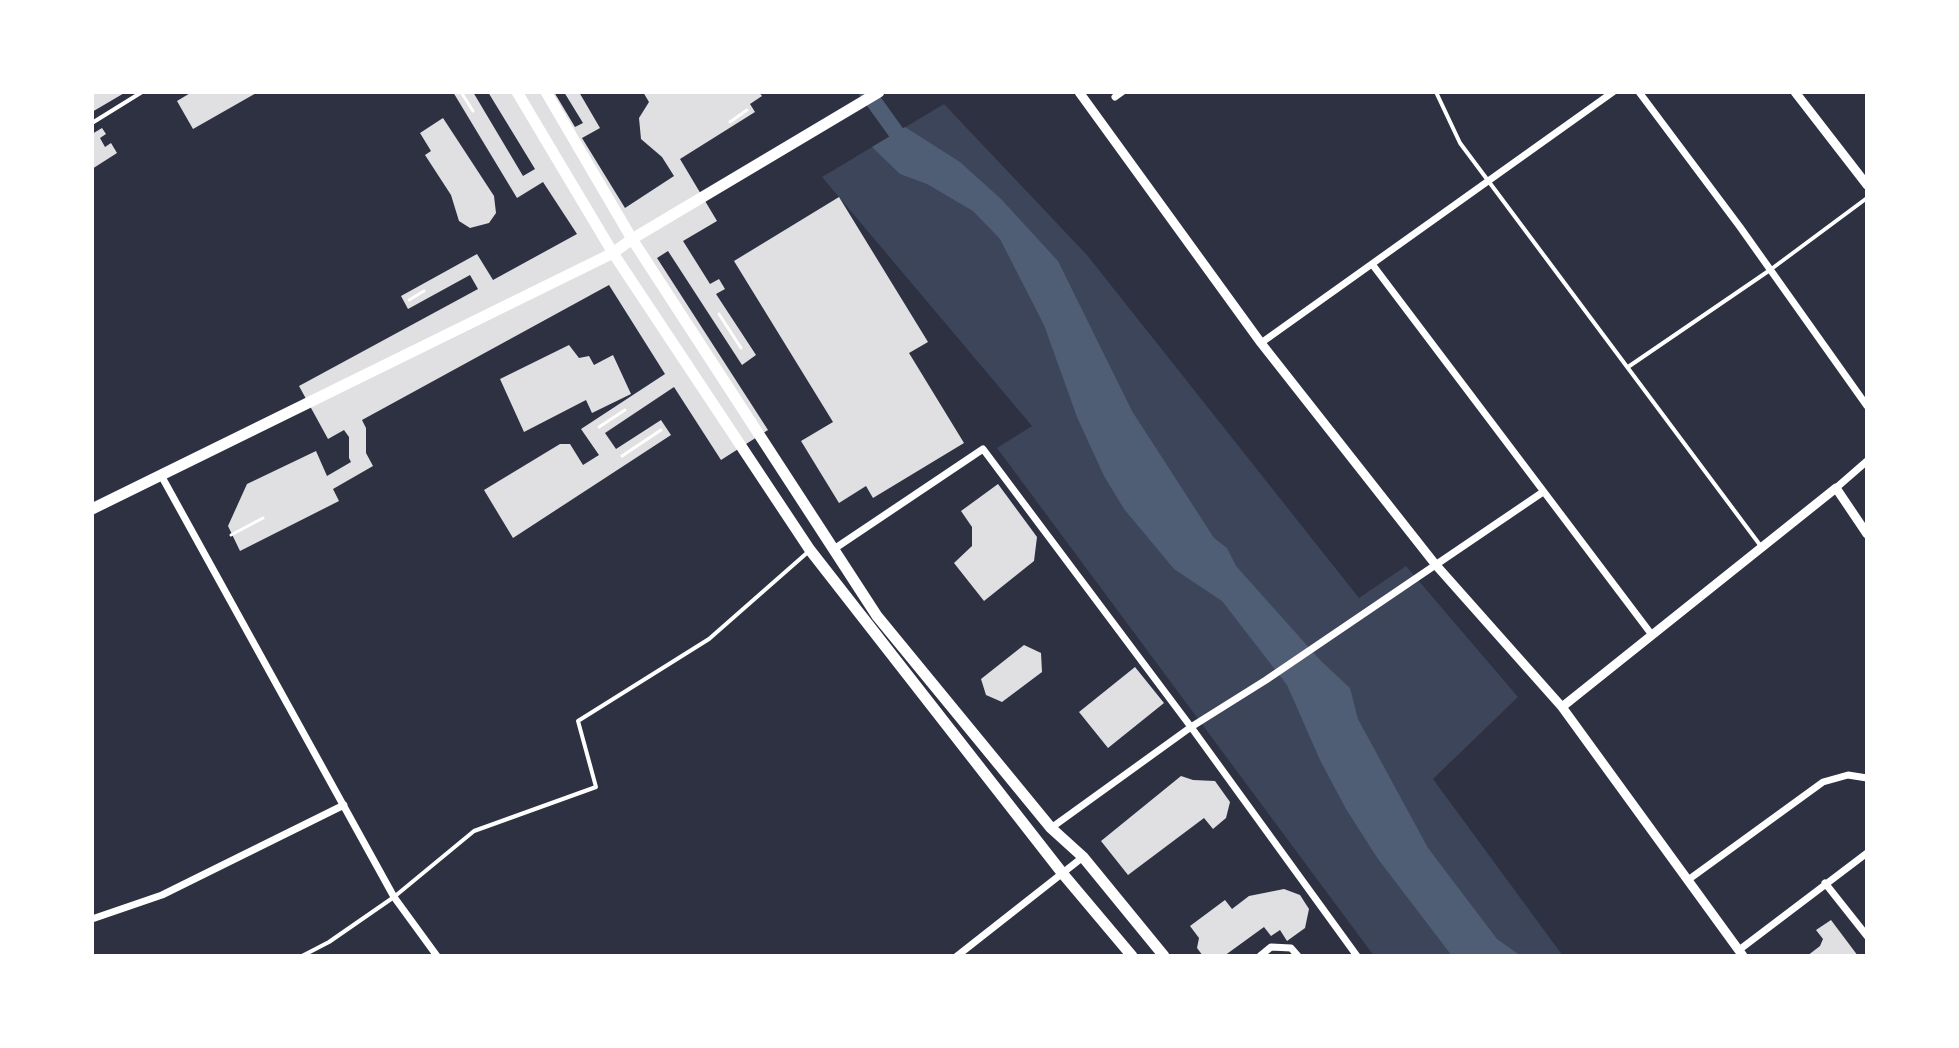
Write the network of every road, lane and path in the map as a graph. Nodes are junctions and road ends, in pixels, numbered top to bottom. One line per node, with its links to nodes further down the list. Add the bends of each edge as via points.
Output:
1 (142, 92): 14 (lane)
2 (461, 92): 12 (path)
3 (517, 92): 19 (main road)
4 (546, 92): 18 (main road)
5 (879, 92): 18 (main road)
6 (1079, 92): 25 (street)
7 (1436, 92): 15 (lane, via 1460,143)
8 (1613, 92): 15 (street)
9 (1639, 92): 21 (street)
10 (1795, 92): 16 (street)
11 (747, 110): 13 (path)
12 (473, 111)
13 (730, 122)
14 (92, 123)
15 (1488, 181): 20 (street); 27 (lane)
16 (1867, 185)
17 (1867, 198): 21 (lane)
18 (632, 239): 19 (main road); 42 (main road)
19 (613, 253): 34 (main road); 43 (main road)
20 (1372, 264): 25 (street); 36 (street)
21 (1770, 270): 27 (lane); 28 (street)
22 (424, 291): 23 (path)
23 (409, 300)
24 (719, 314): 26 (path)
25 (1261, 343): 44 (street)
26 (741, 348)
27 (1628, 367): 41 (lane)
28 (1867, 406)
29 (625, 410): 30 (path)
30 (599, 427)
31 (661, 430): 32 (path)
32 (622, 456)
33 (1867, 461): 35 (street)
34 (162, 477): 37 (main road); 49 (street)
35 (1836, 488): 39 (street); 41 (street)
36 (1543, 492): 44 (street); 45 (street)
37 (92, 509)
38 (263, 518): 40 (path)
39 (1867, 534)
40 (231, 535)
41 (1762, 547): 45 (street)
42 (834, 549): 47 (street, via 983,449); 50 (main road, via 877,616)
43 (810, 550): 53 (main road); 56 (lane, via 709,639 578,721 596,787 474,831)
44 (1435, 564): 46 (street); 47 (street)
45 (1652, 635): 46 (street)
46 (1562, 707): 54 (street)
47 (1191, 727): 50 (street); 67 (street)
48 (1867, 778): 54 (street, via 1848,775 1823,782)
49 (344, 805): 56 (street); 57 (street, via 162,895)
50 (1051, 828): 52 (main road)
51 (1867, 853): 55 (street)
52 (1083, 857): 53 (street); 64 (main road)
53 (1063, 874): 62 (street); 63 (main road)
54 (1688, 880): 59 (street)
55 (1825, 883): 58 (street); 59 (street)
56 (394, 897): 60 (lane); 61 (street)
57 (92, 919)
58 (1867, 936)
59 (1741, 953)
60 (302, 956)
61 (437, 956)
62 (957, 956)
63 (1132, 956)
64 (1164, 956)
65 (1260, 956): 66 (street, via 1271,947 1291,948)
66 (1298, 956)
67 (1357, 956)

